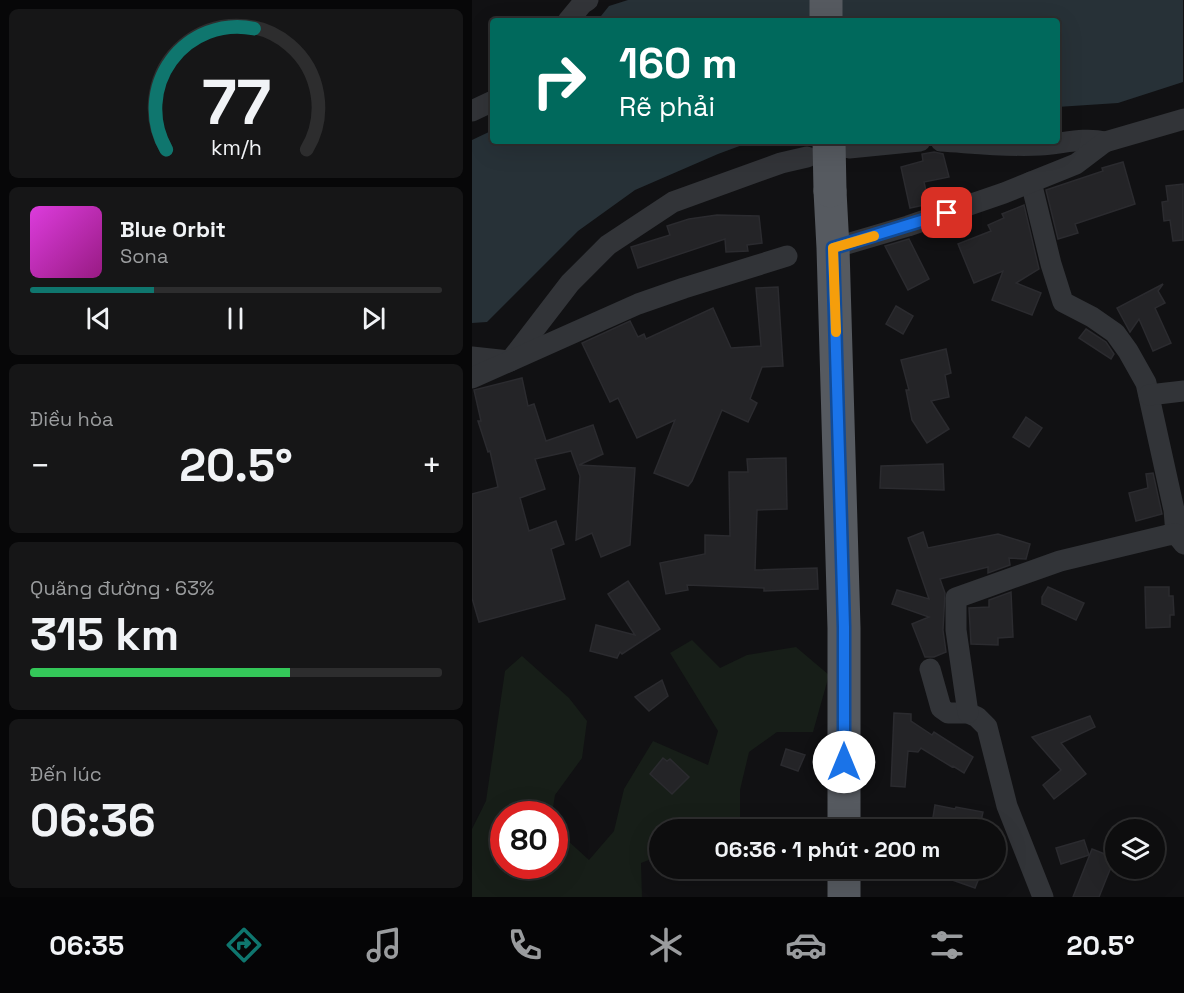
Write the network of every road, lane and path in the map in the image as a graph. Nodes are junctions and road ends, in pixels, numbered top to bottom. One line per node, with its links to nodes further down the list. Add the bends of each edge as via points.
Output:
1 (588, 0): 3 (street)
2 (826, 0): 4 (highway)
3 (570, 18)
4 (826, 18)
5 (490, 102): 6 (street)
6 (472, 111)
7 (1183, 119): 9 (street)
8 (1060, 142): 9 (street, via 1093,139)
9 (1105, 142): 14 (street, via 1076,164)
10 (886, 144): 13 (street)
11 (1014, 144): 12 (street)
12 (1047, 144)
13 (828, 149): 15 (highway, bridge); 18 (street, via 673,202 616,239 570,283)
14 (1031, 182): 15 (street); 21 (street, via 1063,302 1114,333 1146,383)
15 (833, 248): 25 (highway, via 844,627)
16 (787, 255): 18 (street, via 638,304)
17 (472, 357): 18 (street)
18 (510, 361): 19 (street)
19 (472, 378)
20 (1183, 391): 21 (street)
21 (1149, 396): 22 (street)
22 (1179, 539): 24 (street, via 1168,534 1060,561 956,598 956,630)
23 (930, 669): 24 (street, via 942,708 948,713)
24 (968, 713): 28 (street, via 987,727 1007,806)
25 (844, 819)
26 (844, 879): 27 (highway)
27 (844, 897)
28 (1043, 897)

